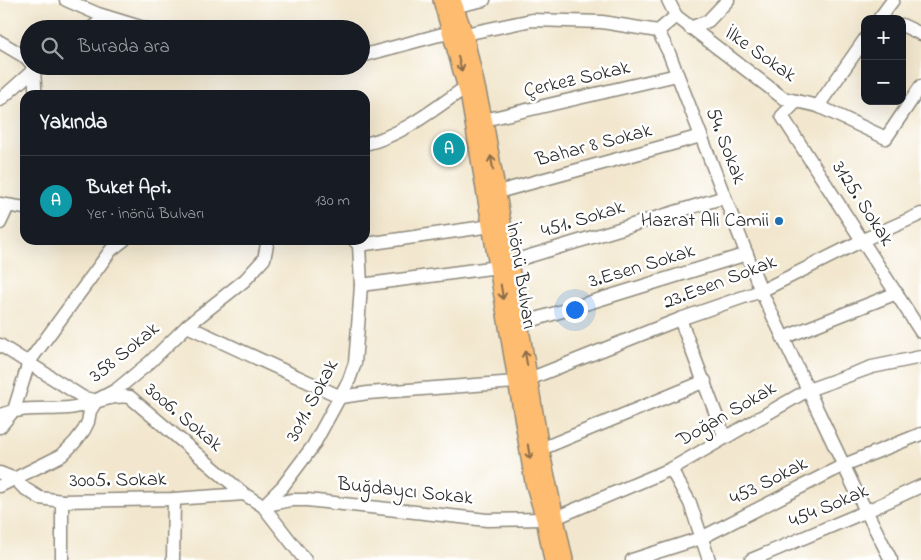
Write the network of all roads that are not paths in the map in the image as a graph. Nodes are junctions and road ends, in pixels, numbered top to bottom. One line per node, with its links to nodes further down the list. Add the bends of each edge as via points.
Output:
1 (66, 0): 9 (street)
2 (484, 0): 6 (street)
3 (668, 0): 8 (street, İlke Sokak)
4 (728, 0): 13 (street, via 708,21)
5 (893, 0): 7 (street)
6 (448, 4): 15 (main road, İnönü Bulvarı)
7 (885, 15)
8 (676, 16): 13 (street, İlke Sokak); 14 (street)
9 (107, 17): 10 (street); 11 (street)
10 (103, 20)
11 (117, 20)
12 (906, 27): 16 (street)
13 (690, 28): 28 (street, İlke Sokak, via 783,98)
14 (658, 31): 15 (street, via 602,22 532,20); 23 (street, 54. Sokak)
15 (458, 34): 20 (street); 25 (main road, İnönü Bulvarı, one-way to 25); 30 (main road)
16 (921, 34)
17 (0, 42): 19 (street)
18 (861, 45): 29 (street)
19 (20, 54)
20 (370, 54)
21 (24, 75): 27 (street)
22 (33, 75): 26 (street)
23 (678, 75): 30 (street, Çerkez Sokak); 31 (street, 54. Sokak)
24 (921, 86): 29 (street, İlke Sokak, via 886,138)
25 (466, 87): 32 (street, via 410,126); 39 (main road, İnönü Bulvarı)
26 (35, 90)
27 (0, 100)
28 (798, 101): 29 (street, İlke Sokak); 41 (street, 3125. Sokak, via 782,116)
29 (818, 106)
30 (484, 120): 33 (main road, one-way to 30)
31 (701, 136): 33 (street, Bahar 8 Sokak); 34 (street, 54. Sokak)
32 (370, 143)
33 (498, 192): 46 (main road)
34 (725, 197): 45 (street, 54. Sokak); 46 (street, 451. Sokak)
35 (4, 205): 36 (street); 38 (street)
36 (20, 207)
37 (921, 214): 41 (street, 23.Esen Sokak)
38 (0, 223)
39 (491, 226): 40 (street); 46 (main road, İnönü Bulvarı)
40 (370, 240)
41 (863, 240): 48 (street, 23.Esen Sokak); 49 (street, 3125. Sokak)
42 (118, 245): 57 (street)
43 (267, 245): 52 (street, 358 Sokak, via 264,259 245,280)
44 (356, 245): 47 (street, 3011. Sokak)
45 (747, 254): 48 (street, 54. Sokak); 51 (street, 3.Esen Sokak)
46 (504, 264): 47 (street, 451. Sokak); 51 (main road); 58 (main road, İnönü Bulvarı, one-way to 58)
47 (360, 285): 61 (street, 3011. Sokak, via 355,363)
48 (761, 291): 50 (street, 23.Esen Sokak); 54 (street, 54. Sokak)
49 (896, 292): 53 (street, 3125. Sokak); 54 (street)
50 (680, 319): 58 (street, 23.Esen Sokak); 59 (street)
51 (520, 324): 58 (main road, one-way to 51)
52 (186, 326): 61 (street); 62 (street, 358 Sokak, via 149,363 116,390)
53 (921, 332)
54 (783, 338): 60 (street, 54. Sokak)
55 (0, 345): 57 (street)
56 (921, 357): 60 (street, Doğan Sokak, via 872,367)
57 (29, 362): 62 (street, via 84,398); 63 (street)
58 (522, 381): 61 (street, 23.Esen Sokak); 68 (main road); 80 (main road, İnönü Bulvarı, one-way to 80, via 533,482)
59 (705, 381): 67 (street); 68 (street)
60 (808, 390): 67 (street, Doğan Sokak); 69 (street, 54. Sokak)
61 (340, 397): 78 (street, 3011. Sokak, via 312,446 283,486)
62 (97, 400): 63 (street, 3006. Sokak, via 71,408); 72 (street, 358 Sokak, via 84,430 62,455); 75 (street, 3006. Sokak, via 130,397)
63 (14, 410): 64 (street, 3006. Sokak); 65 (street)
64 (0, 415)
65 (0, 427)
66 (921, 434): 69 (street, 453 Sokak)
67 (725, 438): 70 (street, Doğan Sokak)
68 (541, 449): 80 (main road)
69 (844, 465): 79 (street, 54. Sokak); 81 (street, 453 Sokak)
70 (671, 469): 80 (street, Doğan Sokak); 81 (street, via 690,503)
71 (0, 473): 72 (street, 3005. Sokak)
72 (15, 479): 73 (street, 358 Sokak); 77 (street, 3005. Sokak, via 40,498)
73 (0, 486)
74 (921, 486): 79 (street, 454 Sokak)
75 (244, 494): 76 (street, 3005. Sokak); 78 (street, 3006. Sokak)
76 (174, 499): 77 (street, 3005. Sokak); 83 (street)
77 (62, 501): 82 (street)
78 (263, 506): 80 (street, Buğdaycı Sokak, via 307,500 487,520); 84 (street, 3006. Sokak)
79 (867, 511): 89 (street, 454 Sokak); 90 (street, 54. Sokak)
80 (550, 518): 85 (main road, İnönü Bulvarı); 86 (main road)
81 (701, 538): 87 (street, 453 Sokak); 88 (street)
82 (62, 560)
83 (173, 560)
84 (303, 560)
85 (552, 560)
86 (565, 560)
87 (632, 560)
88 (709, 560)
89 (751, 560)
90 (891, 560)

